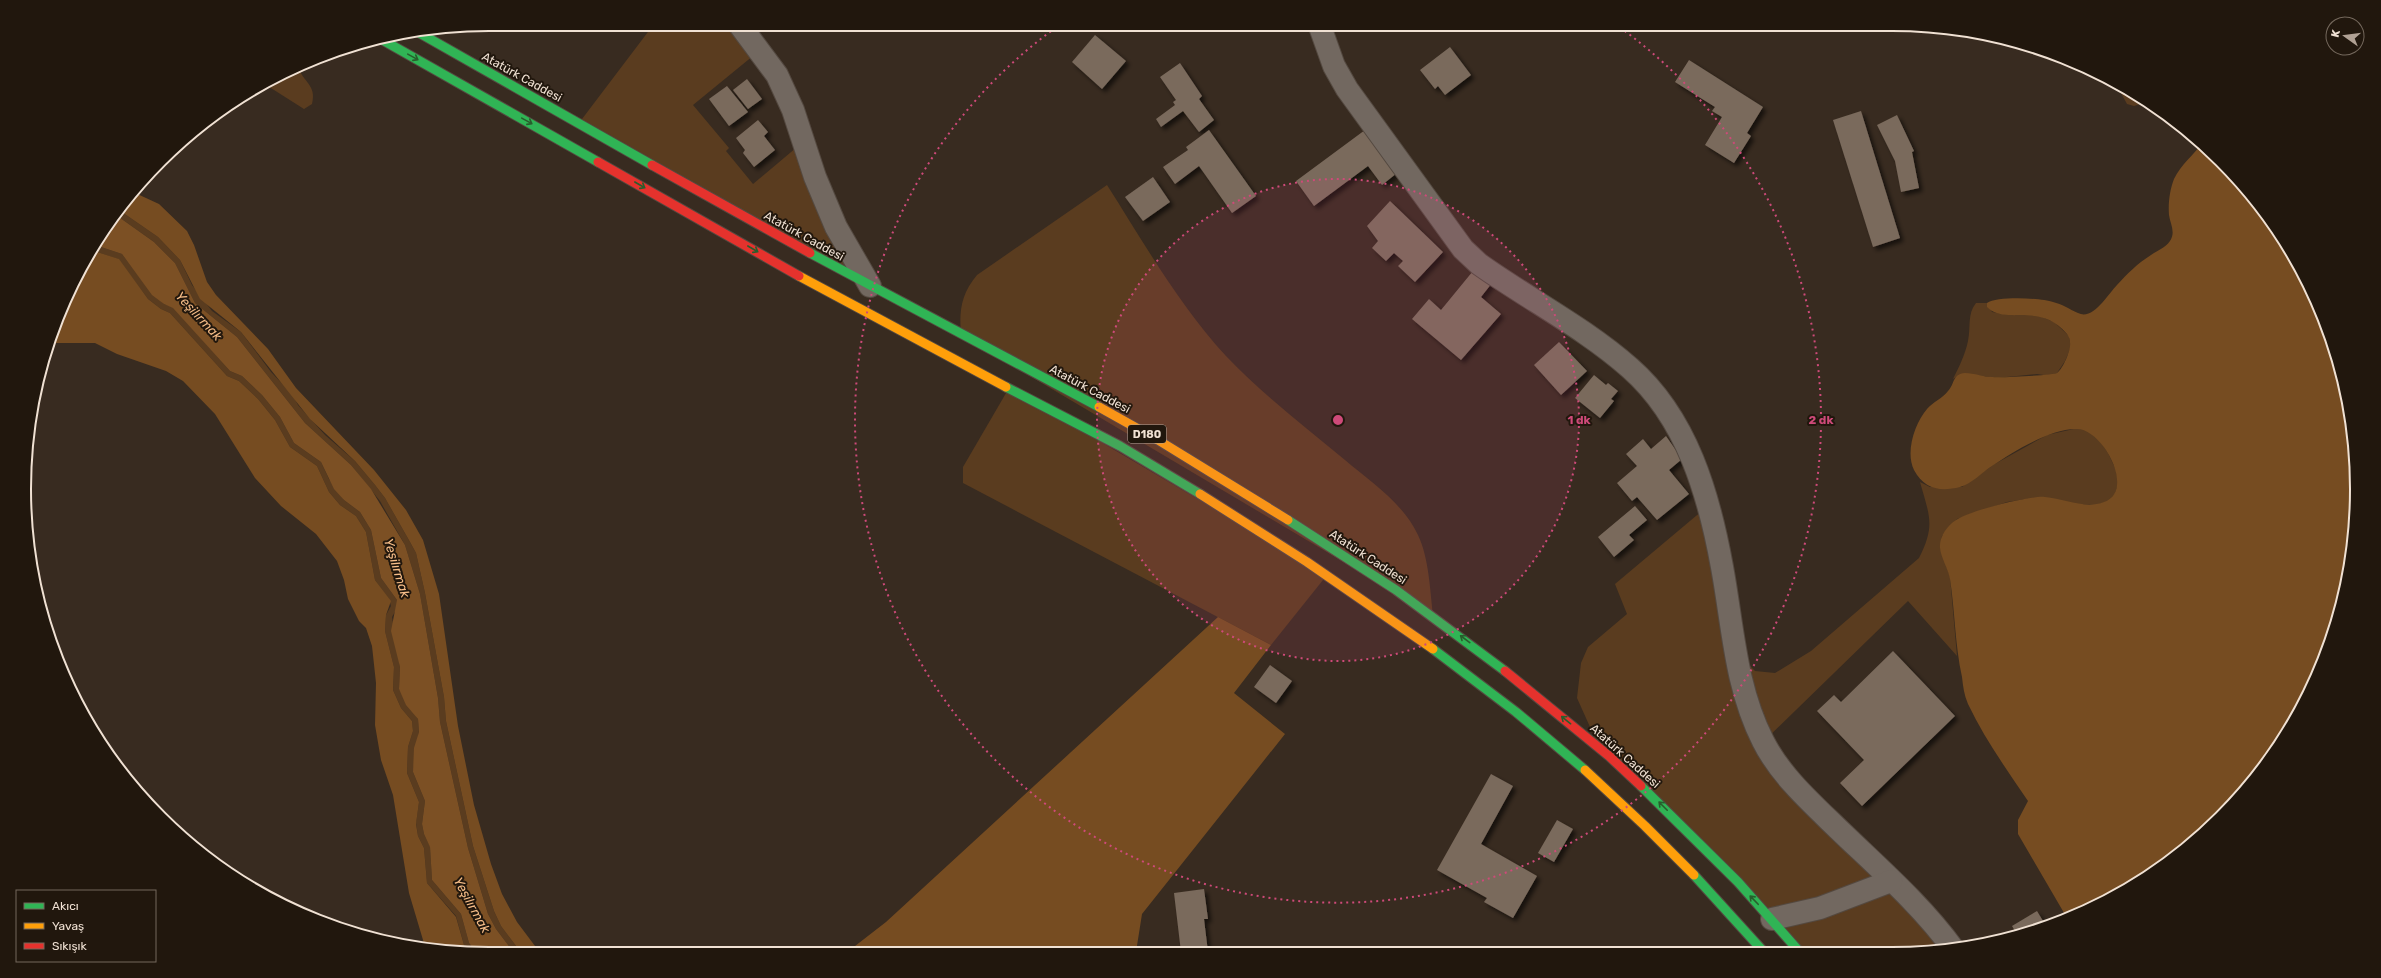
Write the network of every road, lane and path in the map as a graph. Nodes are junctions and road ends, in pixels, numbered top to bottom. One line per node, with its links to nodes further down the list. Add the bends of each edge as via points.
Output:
1 (744, 31): 5 (street, via 777,75 793,110 815,177 836,227)
2 (1322, 31): 6 (street, via 1334,66 1347,88 1463,249 1479,264 1592,339 1631,369 1658,398 1683,439 1714,519 1734,650 1747,703 1763,742 1784,773 1806,798)
3 (425, 36): 5 (highway, Atatürk Caddesi / D180)
4 (388, 43): 9 (highway, D180, one-way to 9, via 920,342 1124,448 1342,585 1491,693 1580,766 1691,871)
5 (870, 286): 7 (highway, Atatürk Caddesi / D180, one-way to 5, via 1660,803 1599,747 1507,671 1433,615 1278,513 1133,425)
6 (1891, 881): 7 (street, via 1820,908); 8 (street)
7 (1772, 919): 10 (highway, Atatürk Caddesi / D180)
8 (1948, 943)
9 (1760, 947)
10 (1795, 947)

